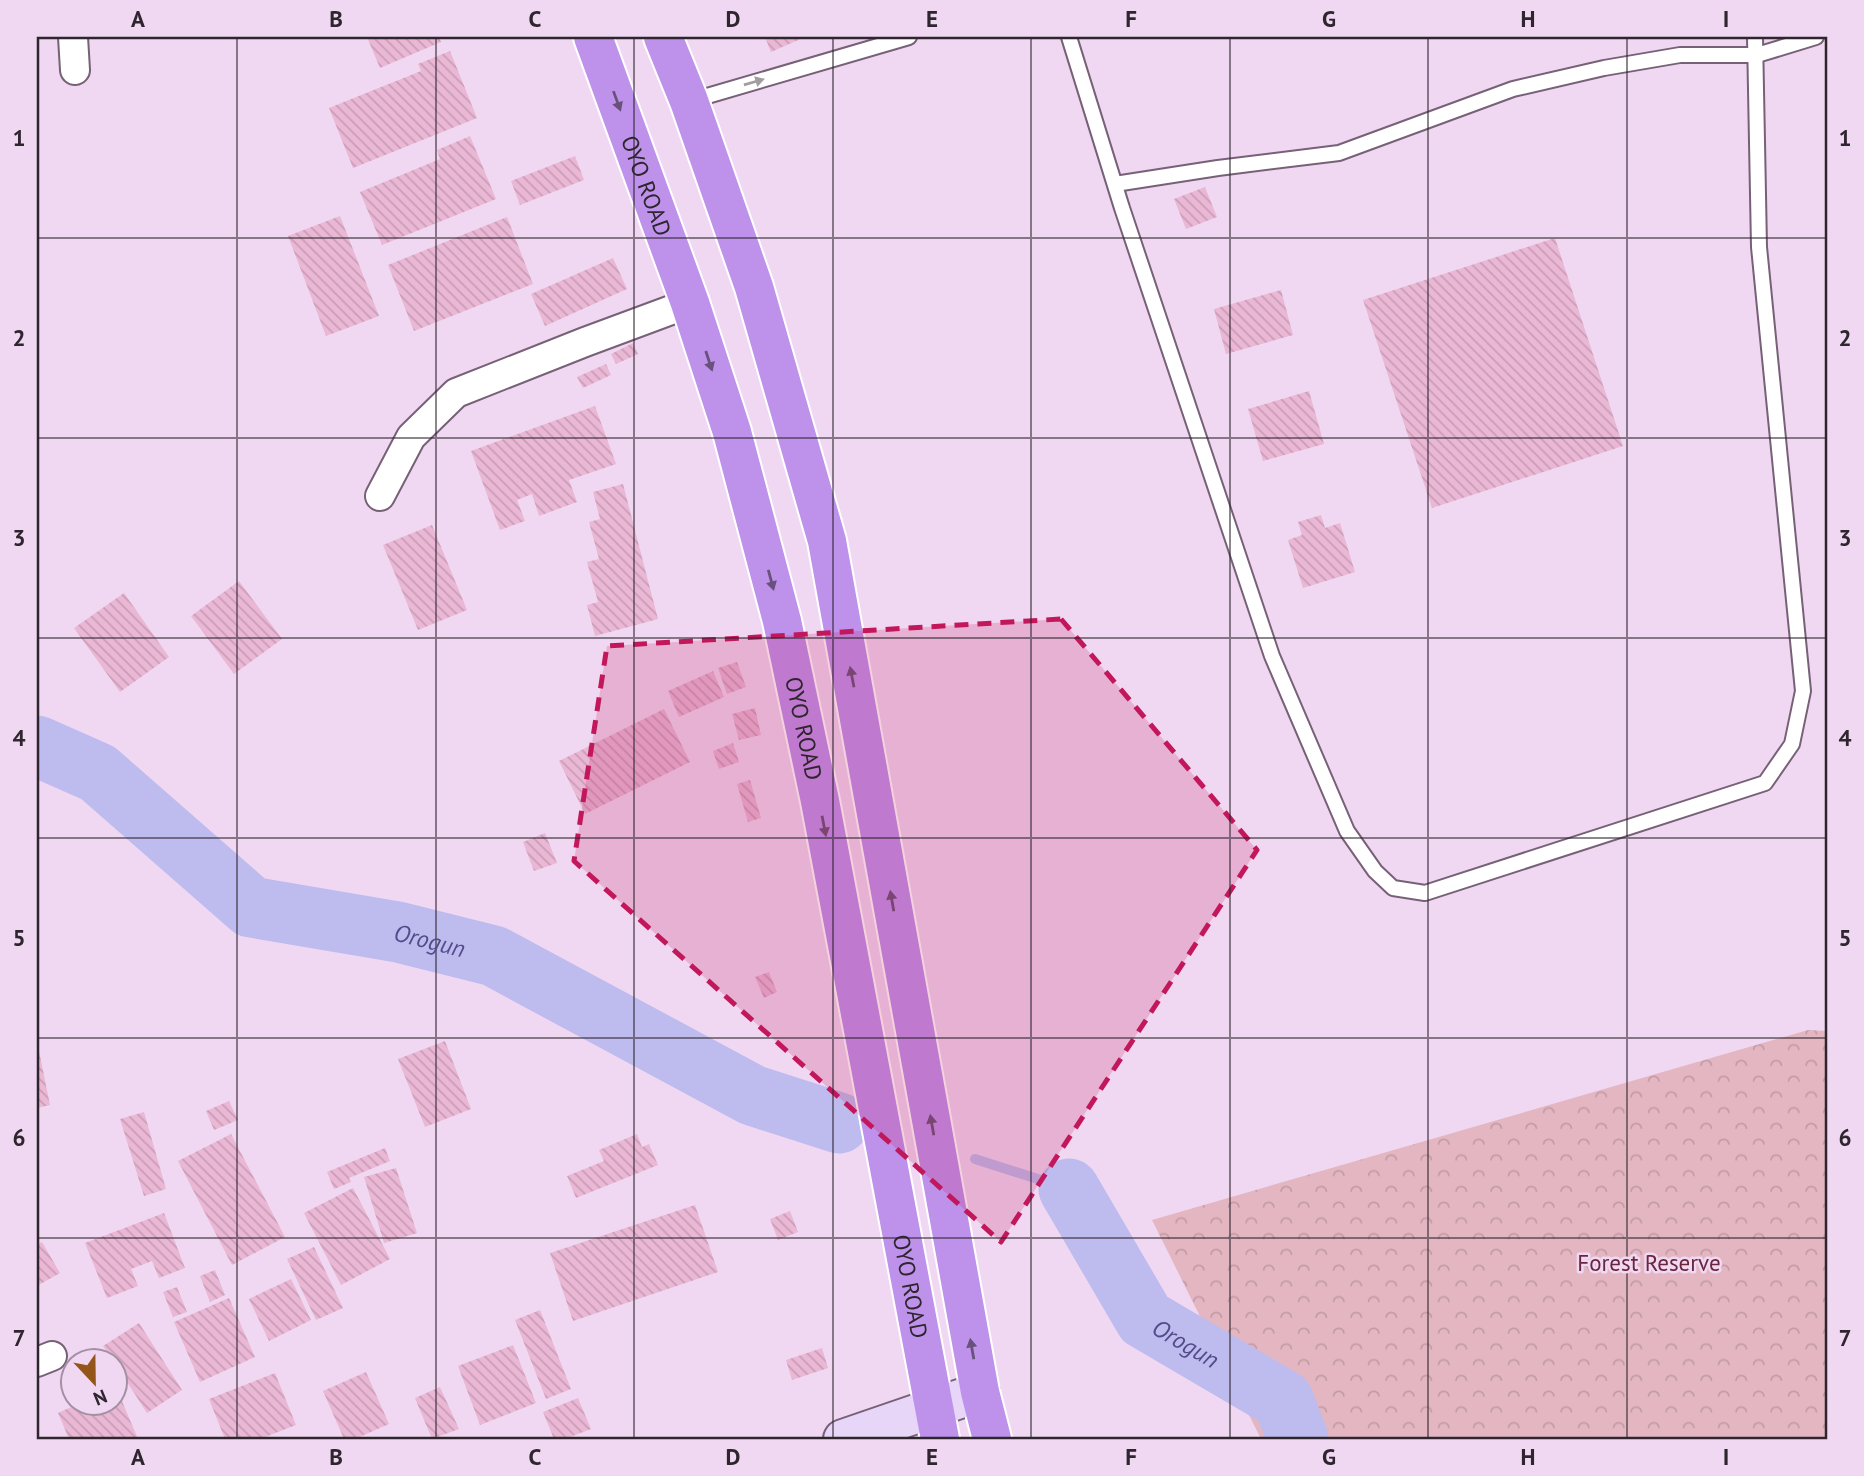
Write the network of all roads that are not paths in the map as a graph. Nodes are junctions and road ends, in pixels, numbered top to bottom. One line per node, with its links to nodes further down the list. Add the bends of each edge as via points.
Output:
1 (73, 37): 9 (street)
2 (593, 37): 12 (highway, OYO ROAD, one-way to 12)
3 (663, 37): 10 (highway)
4 (909, 37): 10 (lane, one-way to 4)
5 (1069, 37): 11 (lane)
6 (1755, 37): 8 (lane)
7 (1816, 37): 8 (lane)
8 (1757, 55): 11 (lane, via 1680,55 1604,68 1513,89 1339,153); 11 (lane, via 1759,247 1802,691 1791,744 1765,783 1425,893 1393,888 1374,872 1347,831 1272,656)
9 (75, 70)
10 (689, 101): 13 (highway, via 754,287)
11 (1115, 184)
12 (691, 303): 14 (highway, OYO ROAD, one-way to 14); 15 (street, via 456,393 411,437)
13 (791, 418): 14 (highway); 16 (highway, one-way to 13, via 827,541)
14 (732, 432): 17 (highway, OYO ROAD, one-way to 17, via 782,621 820,801)
15 (380, 496)
16 (980, 1392): 17 (main road); 19 (highway)
17 (936, 1423): 18 (main road)
18 (843, 1439)
19 (992, 1439)

